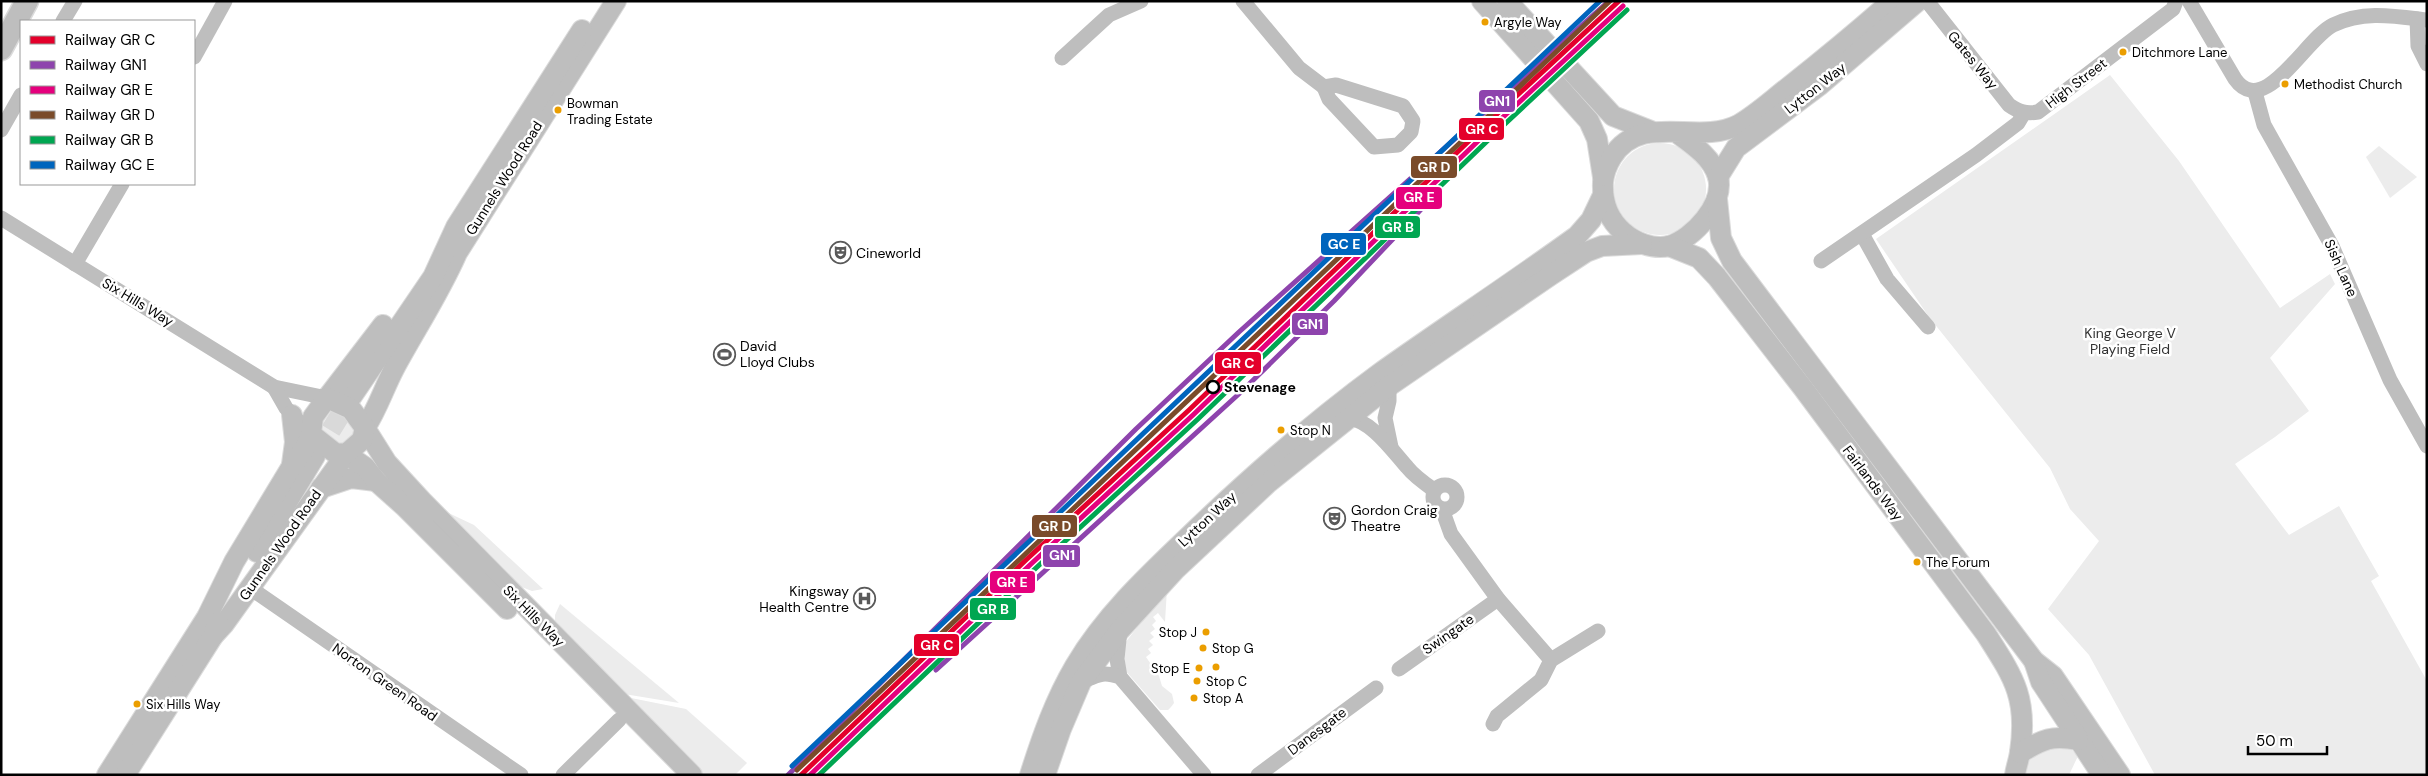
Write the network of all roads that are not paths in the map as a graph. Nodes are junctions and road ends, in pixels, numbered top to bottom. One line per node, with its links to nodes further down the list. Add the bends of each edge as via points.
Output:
1 (27, 1): 18 (highway)
2 (75, 1): 17 (street)
3 (225, 1): 19 (street)
4 (600, 1): 34 (main road, Gunnels Wood Road)
5 (616, 1): 38 (main road, Gunnels Wood Road)
6 (1141, 1): 20 (street, via 1109,15)
7 (1243, 1): 22 (street, via 1299,68)
8 (1482, 1): 31 (main road, via 1589,121 1597,140)
9 (1507, 1): 27 (main road, via 1613,116)
10 (1892, 1): 28 (main road, Lytton Way, via 1822,61 1736,125 1715,132)
11 (1918, 1): 29 (main road, Lytton Way, via 1820,85 1736,148)
12 (1927, 1): 25 (street, Gates Way, via 2009,105)
13 (2175, 5): 14 (street, High Street); 25 (street, High Street, via 2038,112)
14 (2192, 5): 23 (street, via 2241,88)
15 (2388, 8): 16 (street); 23 (street, via 2331,25 2271,86)
16 (2422, 19): 21 (street, via 2418,46)
17 (64, 20)
18 (1, 49)
19 (195, 55)
20 (1062, 58)
21 (2427, 64)
22 (1324, 87): 22 (street, via 1336,85 1403,106 1414,121 1411,132 1398,145 1374,147 1328,98)
23 (2256, 92): 51 (street, Sish Lane, via 2264,125 2332,246 2390,380)
24 (20, 97): 26 (street)
25 (2024, 113): 35 (street, via 2018,123 1976,155)
26 (1, 130)
27 (1651, 131): 28 (main road, Lytton Way); 31 (main road, Lytton Way, via 1620,147 1608,164)
28 (1677, 133): 29 (main road, via 1704,154)
29 (1718, 177): 32 (main road, Lytton Way)
30 (121, 185): 40 (street)
31 (1603, 186): 36 (main road, via 1607,212 1616,227); 81 (main road, Lytton Way, via 1591,220 1577,236 1381,373 1254,476 1160,563 1128,596 1076,665 1044,730)
32 (1717, 199): 37 (main road, via 1696,228); 66 (main road, Fairlands Way, via 1721,238 1732,262)
33 (1, 218): 40 (street, Six Hills Way)
34 (456, 228): 41 (main road, Gunnels Wood Road); 46 (main road, Gunnels Wood Road, via 442,240 369,346)
35 (1862, 234): 39 (street); 42 (street, via 1887,279)
36 (1642, 244): 37 (main road); 43 (main road, via 1602,246 1586,252)
37 (1669, 246): 74 (main road, Fairlands Way, via 1699,258 1717,277 1986,634 2012,674 2021,698)
38 (457, 254): 41 (main road, Gunnels Wood Road); 49 (main road, Gunnels Wood Road)
39 (1821, 261)
40 (75, 264): 44 (street, Six Hills Way)
41 (433, 277): 45 (main road, Gunnels Wood Road)
42 (1928, 327)
43 (1389, 386): 48 (main road); 52 (street, via 1390,401 1385,418)
44 (274, 387): 46 (street, Six Hills Way); 47 (street, Six Hills Way)
45 (352, 396)
46 (327, 398): 49 (main road, via 351,408); 50 (main road, Gunnels Wood Road, via 313,417)
47 (292, 416): 50 (street, Six Hills Way); 55 (main road, via 295,442)
48 (1348, 418): 52 (street, via 1359,419); 63 (main road, via 1268,483 1175,570)
49 (365, 428): 53 (main road, Gunnels Wood Road, via 362,440); 80 (main road, Six Hills Way, via 387,463 434,513)
50 (312, 434): 53 (main road, via 335,453); 55 (main road, Gunnels Wood Road)
51 (2427, 446)
52 (1391, 447): 58 (street, via 1407,468)
53 (346, 454): 56 (main road, Six Hills Way); 57 (main road, Gunnels Wood Road)
54 (315, 456): 62 (main road, Gunnels Wood Road)
55 (292, 466): 62 (main road, Gunnels Wood Road, via 234,562)
56 (376, 481): 57 (main road, via 351,478); 71 (main road, Six Hills Way)
57 (321, 488): 60 (main road, Gunnels Wood Road)
58 (1434, 490): 59 (street, via 1432,500); 59 (street, via 1445,484 1457,493 1455,503)
59 (1442, 509): 61 (street, via 1451,534)
60 (250, 588): 62 (main road, Gunnels Wood Road); 77 (street, Norton Green Road)
61 (1498, 600): 65 (street); 67 (street, Swingate)
62 (210, 627): 75 (main road, Gunnels Wood Road); 76 (main road, Gunnels Wood Road)
63 (1120, 630): 68 (street, via 1117,659); 69 (main road)
64 (1598, 631): 65 (street)
65 (1551, 660): 72 (street, via 1541,680 1497,716)
66 (2034, 661): 73 (main road, Fairlands Way, via 2041,682); 87 (main road, Fairlands Way, via 2053,676)
67 (1399, 669)
68 (1120, 677): 69 (street, via 1107,673); 83 (street)
69 (1081, 682): 82 (main road)
70 (1376, 688): 84 (street, Danesgate)
71 (619, 720): 78 (street); 79 (main road, Six Hills Way)
72 (1493, 724)
73 (2078, 740): 74 (main road, via 2053,737); 86 (main road, Fairlands Way)
74 (2020, 753): 85 (main road, Fairlands Way)
75 (107, 775)
76 (125, 775)
77 (521, 775)
78 (562, 775)
79 (674, 775)
80 (692, 775)
81 (1030, 775)
82 (1045, 775)
83 (1204, 775)
84 (1258, 775)
85 (2016, 775)
86 (2102, 775)
87 (2120, 775)

